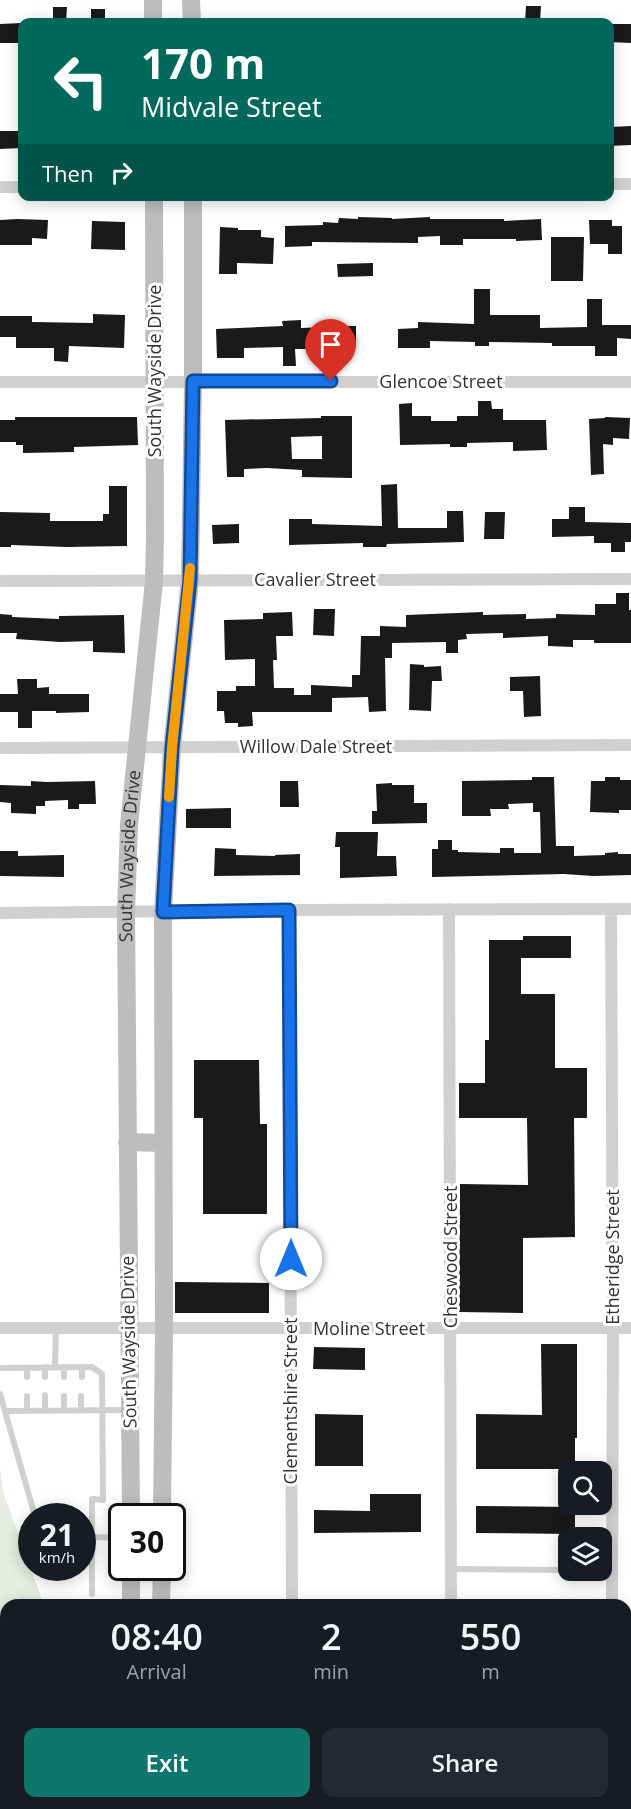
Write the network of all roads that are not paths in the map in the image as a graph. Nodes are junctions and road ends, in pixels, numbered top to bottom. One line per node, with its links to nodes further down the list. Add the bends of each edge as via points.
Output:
1 (153, 0): 3 (main road)
2 (191, 0): 4 (main road)
3 (153, 18)
4 (192, 18)
5 (614, 184): 6 (street)
6 (631, 184)
7 (0, 187): 8 (street)
8 (18, 187)
9 (154, 201): 11 (main road, South Wayside Drive)
10 (193, 201): 12 (main road, South Wayside Drive)
11 (155, 381): 12 (street, Glencoe Street); 13 (street, Glencoe Street); 18 (main road, South Wayside Drive)
12 (193, 381): 14 (street, Glencoe Street); 16 (main road, South Wayside Drive)
13 (0, 382)
14 (631, 382)
15 (631, 579): 16 (street, Cavalier Street)
16 (190, 580): 18 (street, Cavalier Street); 22 (main road, South Wayside Drive)
17 (0, 581): 18 (street, Cavalier Street)
18 (154, 581): 21 (main road, South Wayside Drive)
19 (631, 745): 22 (street, Willow Dale Street)
20 (0, 748): 21 (street, Willow Dale Street)
21 (137, 748): 22 (street, Willow Dale Street); 27 (main road, South Wayside Drive)
22 (172, 748): 28 (main road, South Wayside Drive)
23 (449, 909): 24 (street); 26 (street); 34 (street, Cheswood Street)
24 (611, 909): 25 (street); 35 (street, Etheridge Street)
25 (631, 909)
26 (289, 910): 28 (street); 39 (street, Clementshire Street)
27 (126, 912): 28 (street); 29 (street); 30 (main road, South Wayside Drive)
28 (163, 912): 31 (main road, South Wayside Drive)
29 (0, 913)
30 (127, 1142): 31 (main road); 37 (main road, South Wayside Drive)
31 (163, 1143): 38 (main road, South Wayside Drive)
32 (0, 1328): 33 (street, Moline Street)
33 (56, 1328): 37 (street, Moline Street); 41 (lane)
34 (451, 1328): 35 (street, Moline Street); 39 (street, Moline Street); 67 (street, Cheswood Street)
35 (613, 1328): 36 (street, Moline Street); 66 (street, Etheridge Street)
36 (631, 1328)
37 (129, 1329): 38 (street, Moline Street); 60 (main road, South Wayside Drive)
38 (164, 1329): 39 (street, Moline Street); 65 (main road, South Wayside Drive)
39 (291, 1329): 76 (street, Clementshire Street)
40 (45, 1367): 41 (lane); 45 (lane); 47 (lane)
41 (55, 1367): 42 (lane)
42 (64, 1367): 43 (lane); 48 (lane)
43 (82, 1367): 49 (lane); 59 (lane, via 93,1367 102,1374)
44 (0, 1368): 45 (lane)
45 (27, 1368): 46 (lane)
46 (27, 1377)
47 (45, 1377)
48 (64, 1377)
49 (82, 1377)
50 (0, 1394): 61 (lane)
51 (45, 1395): 56 (lane)
52 (27, 1396): 55 (lane)
53 (64, 1396): 57 (lane)
54 (81, 1396): 58 (lane)
55 (27, 1410): 56 (lane); 61 (lane)
56 (45, 1410): 57 (lane)
57 (64, 1410): 58 (lane)
58 (81, 1410): 59 (lane)
59 (102, 1410): 60 (lane); 63 (lane, via 103,1500 92,1499)
60 (130, 1410): 64 (main road, South Wayside Drive)
61 (5, 1411): 62 (lane)
62 (31, 1503)
63 (92, 1503)
64 (130, 1503)
65 (162, 1503)
66 (608, 1527)
67 (451, 1569): 68 (lane); 77 (street, Cheswood Street)
68 (558, 1570)
69 (92, 1581): 73 (lane)
70 (131, 1581): 74 (main road)
71 (162, 1581): 75 (main road)
72 (609, 1581): 78 (street, Etheridge Street)
73 (92, 1594)
74 (131, 1599)
75 (161, 1599)
76 (292, 1599)
77 (451, 1599)
78 (611, 1599)

